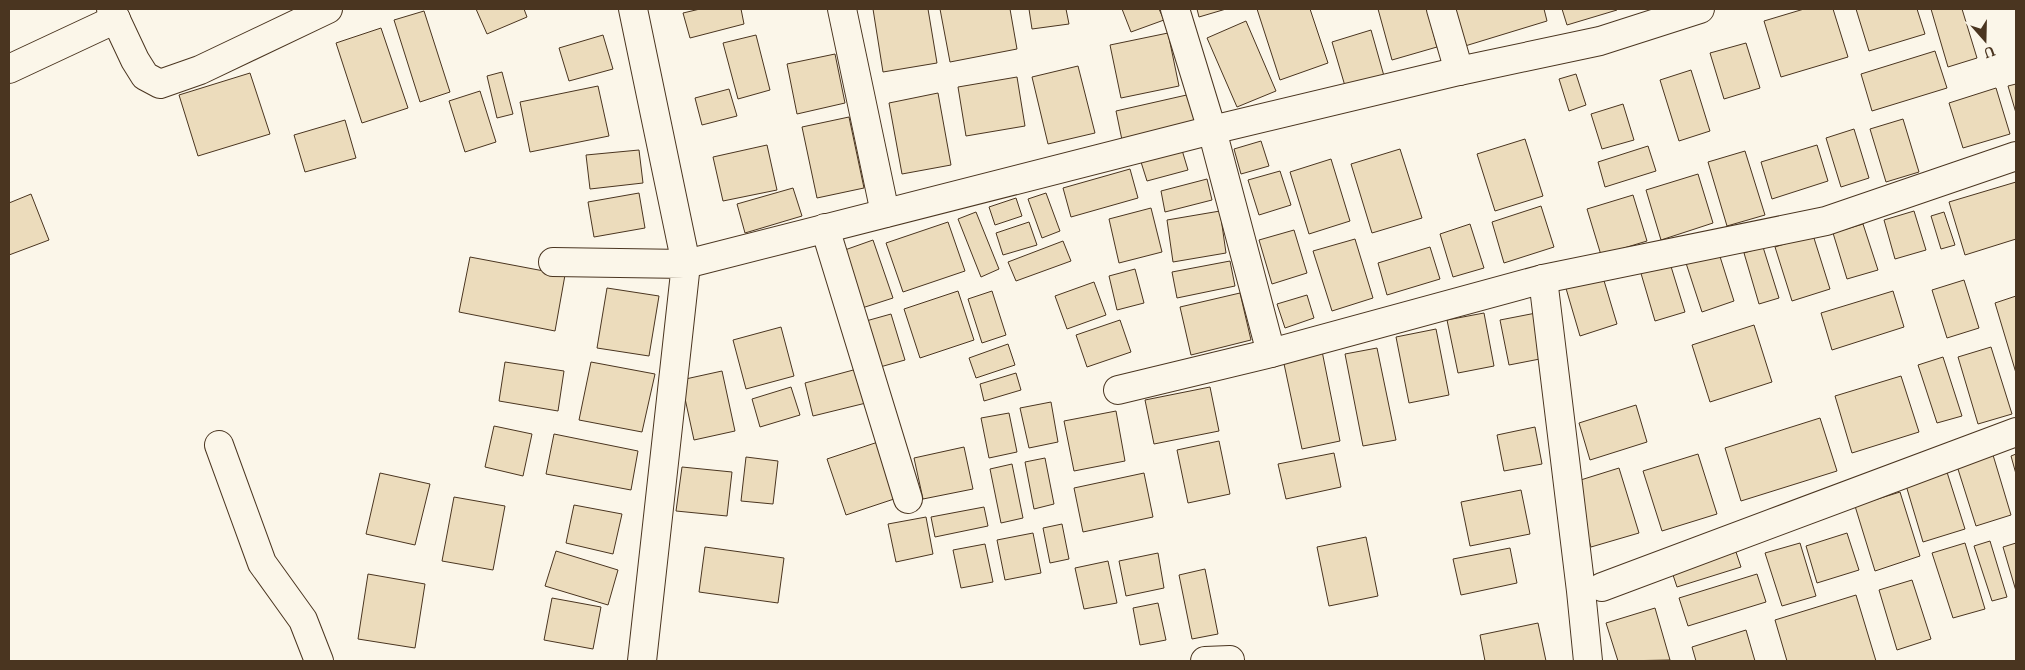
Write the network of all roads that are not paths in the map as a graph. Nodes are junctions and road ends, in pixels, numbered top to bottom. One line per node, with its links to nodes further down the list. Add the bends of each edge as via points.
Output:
1 (328, 9): 7 (street, via 200,70 160,84 145,76)
2 (633, 9): 15 (street)
3 (842, 9): 12 (street)
4 (1175, 9): 10 (street)
5 (1441, 9): 9 (street)
6 (1700, 9): 9 (street, via 1600,42)
7 (114, 14): 8 (street)
8 (9, 69)
9 (1459, 71): 10 (street)
10 (1212, 130): 12 (street); 17 (street)
11 (2016, 156): 16 (street, via 1826,221)
12 (885, 213): 13 (street)
13 (825, 228): 15 (street); 21 (street)
14 (553, 262): 15 (street)
15 (686, 264): 24 (street)
16 (1543, 279): 17 (street); 25 (street)
17 (1271, 353): 18 (street)
18 (1118, 390)
19 (2016, 432): 22 (street)
20 (219, 445): 23 (street, via 262,563 303,620)
21 (908, 499)
22 (1602, 587)
23 (319, 661)
24 (642, 661)
25 (1588, 661)

